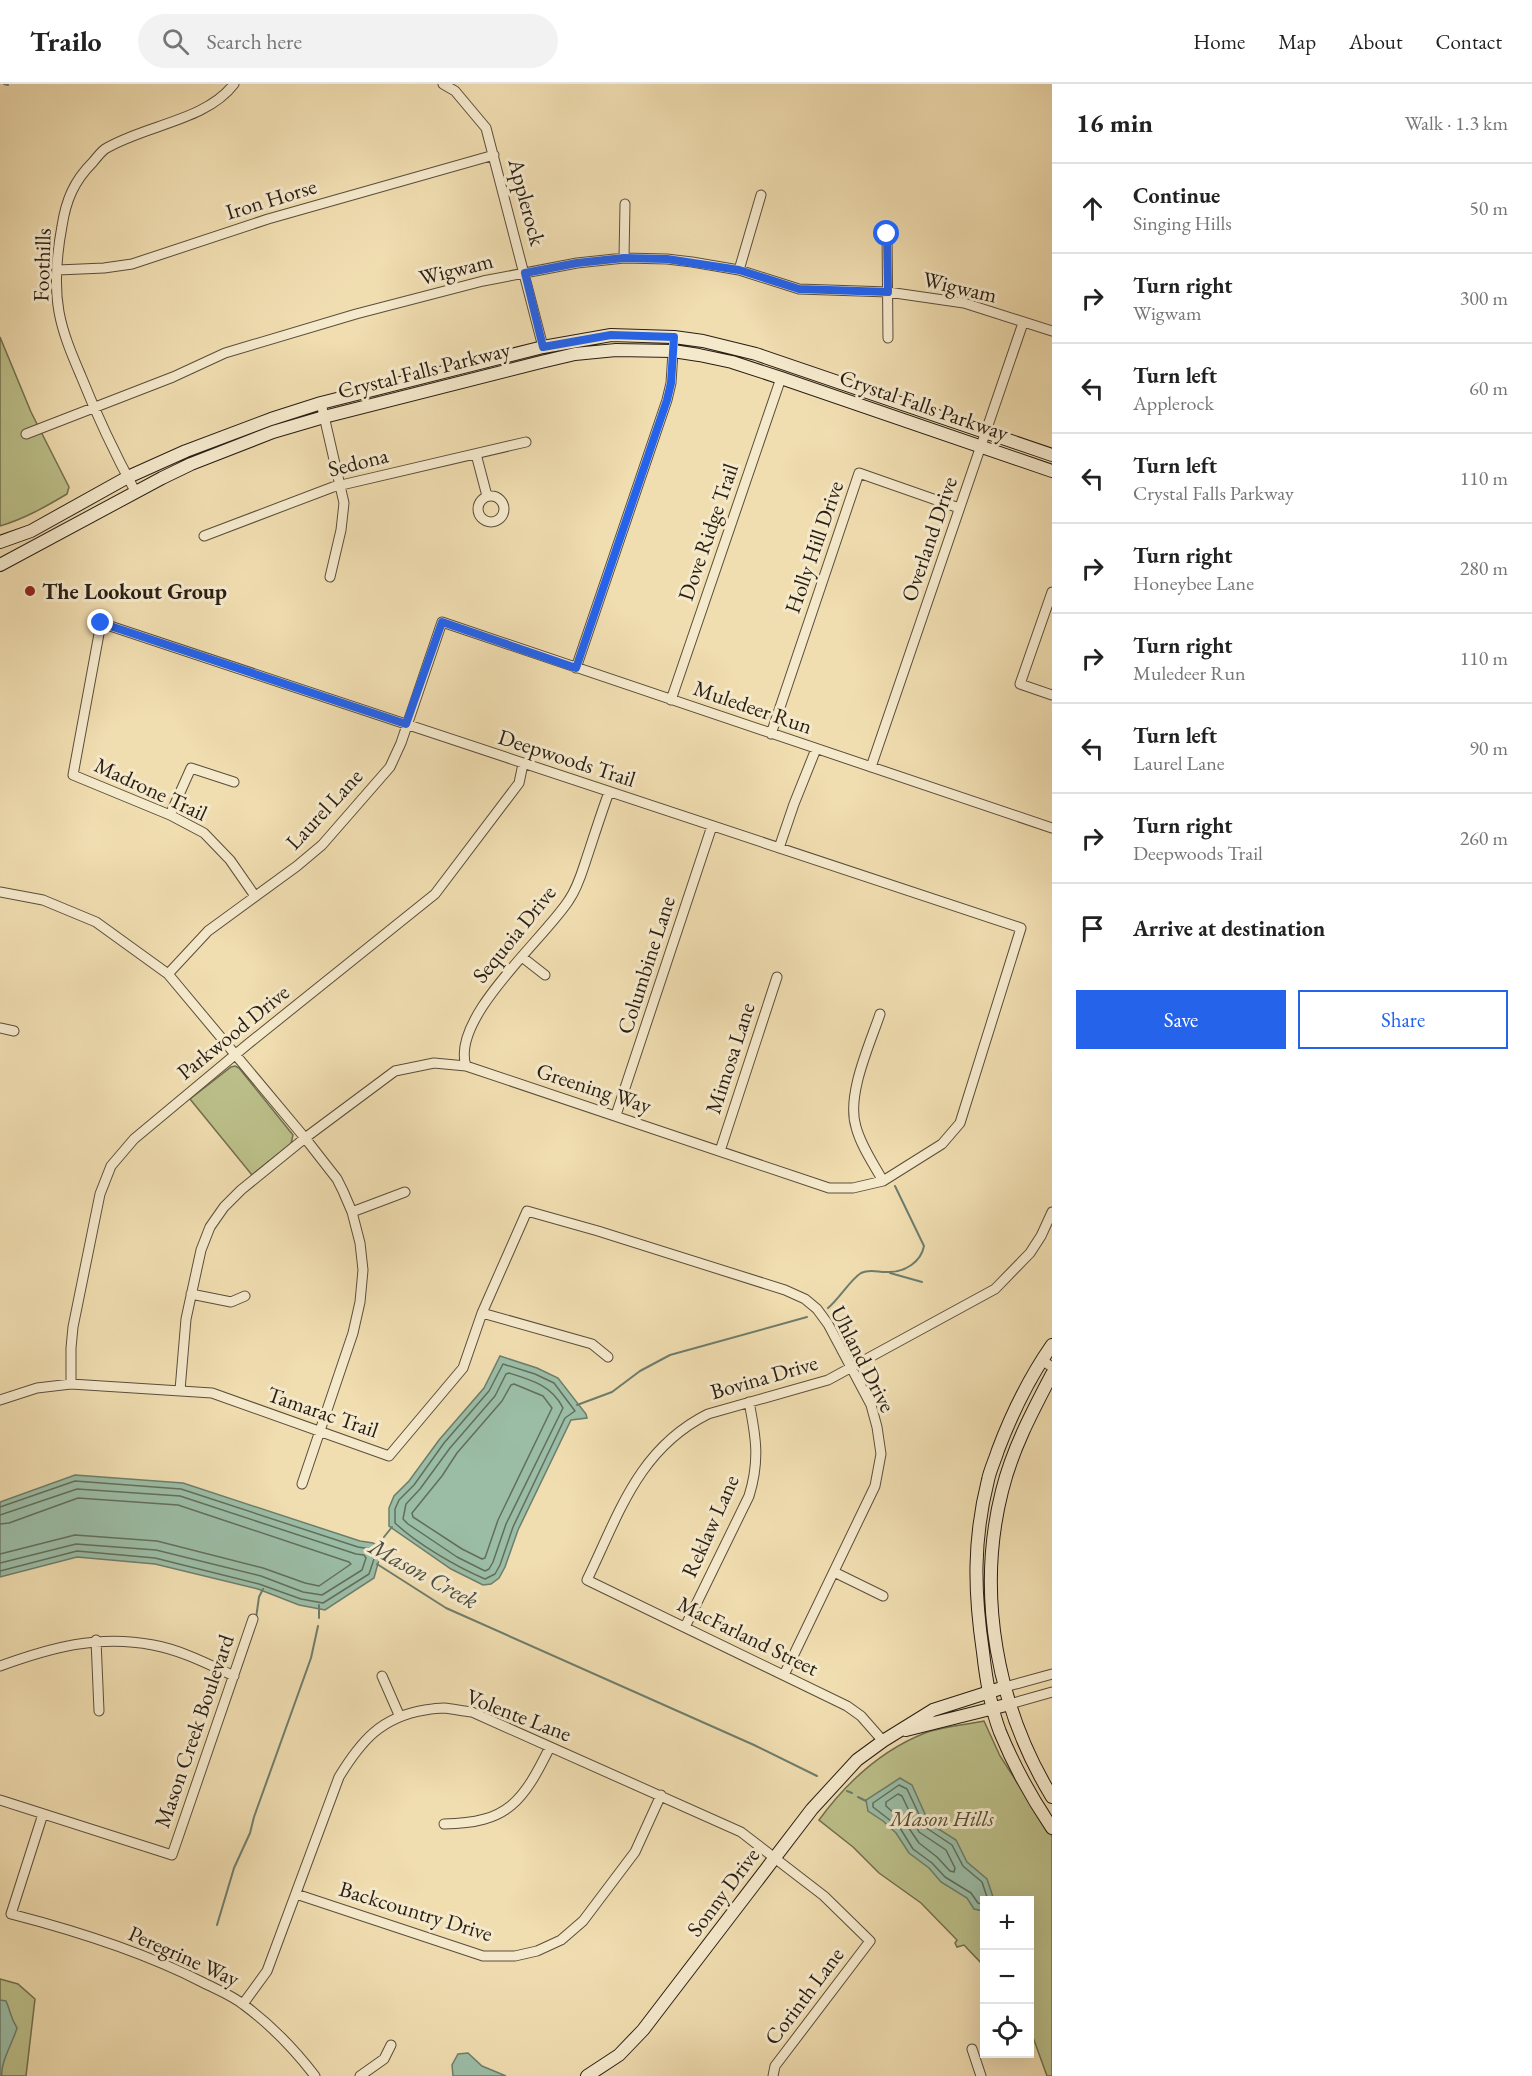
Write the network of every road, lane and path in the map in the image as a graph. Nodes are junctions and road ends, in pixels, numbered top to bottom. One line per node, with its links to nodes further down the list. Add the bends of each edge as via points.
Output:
1 (234, 84): 8 (street, Foothills, via 225,95 192,114 104,150 89,165 65,206)
2 (443, 84): 3 (street, Applerock, via 455,91 486,128)
3 (494, 155): 8 (street, Iron Horse, via 268,219 132,264); 10 (street, Applerock)
4 (761, 195): 9 (street)
5 (625, 204): 7 (street)
6 (887, 234): 11 (street)
7 (624, 258): 9 (street, Wigwam, via 667,259); 10 (street, Wigwam)
8 (58, 270): 20 (street, Foothills, via 59,310 65,338)
9 (739, 270): 11 (street, Wigwam, via 799,289)
10 (525, 273): 16 (street, Applerock); 20 (street, Wigwam, via 356,314 225,353)
11 (888, 292): 12 (street, Wigwam, via 964,303); 15 (street)
12 (1023, 323): 13 (street, Wigwam); 22 (street, Overland Drive)
13 (1052, 331)
14 (674, 337): 16 (main road, Crystal Falls Parkway, via 611,335); 17 (street); 22 (main road, Crystal Falls Parkway, via 756,354)
15 (888, 338)
16 (543, 347): 19 (main road, Crystal Falls Parkway)
17 (673, 351): 18 (main road, Crystal Falls Parkway, via 732,362); 21 (main road, Crystal Falls Parkway, via 575,354); 42 (street, via 667,400)
18 (782, 378): 25 (main road, Crystal Falls Parkway); 44 (street, Dove Ridge Trail)
19 (321, 403): 21 (street); 29 (main road, Crystal Falls Parkway, via 228,434)
20 (94, 409): 23 (street, Wigwam); 29 (street, Foothills)
21 (324, 417): 30 (street); 31 (main road, Crystal Falls Parkway, via 191,464)
22 (986, 433): 25 (street, Overland Drive); 27 (main road, Crystal Falls Parkway)
23 (26, 434)
24 (526, 442): 26 (street, Sedona)
25 (981, 446): 28 (main road, Crystal Falls Parkway); 33 (street, Overland Drive)
26 (476, 454): 30 (street, Sedona); 32 (street)
27 (1052, 455)
28 (1052, 471)
29 (128, 477): 31 (street, Foothills); 34 (main road, Crystal Falls Parkway)
30 (341, 486): 35 (street, Sedona); 39 (street, via 341,530)
31 (135, 491): 37 (main road, Crystal Falls Parkway)
32 (487, 496)
33 (959, 508): 46 (street, Holly Hill Drive, via 860,473); 49 (street, Overland Drive)
34 (31, 531): 36 (main road, Crystal Falls Parkway); 37 (main road)
35 (204, 536)
36 (0, 543)
37 (39, 545): 38 (main road, Crystal Falls Parkway)
38 (0, 565)
39 (330, 577)
40 (1052, 592): 43 (street, via 1020,684)
41 (442, 622): 42 (street, Muledeer Run); 45 (street, Laurel Lane)
42 (576, 668): 44 (street, Muledeer Run)
43 (1052, 695)
44 (671, 700): 46 (street, Muledeer Run)
45 (406, 724): 48 (street, Deepwoods Trail); 50 (street, Deepwoods Trail, via 101,623); 58 (street, Laurel Lane, via 390,767 309,856)
46 (771, 734): 47 (street, Muledeer Run)
47 (816, 748): 49 (street, Muledeer Run); 56 (street)
48 (523, 764): 52 (street, Deepwoods Trail); 67 (street, Parkwood Drive, via 519,783 435,894)
49 (871, 767): 55 (street, Muledeer Run)
50 (73, 775): 53 (street, Madrone Trail)
51 (234, 782): 53 (street, via 191,768)
52 (609, 792): 54 (street, Deepwoods Trail); 60 (street, Sequoia Drive, via 575,890)
53 (170, 815): 58 (street, Madrone Trail, via 213,841)
54 (712, 826): 56 (street, Deepwoods Trail); 69 (street, Columbine Lane)
55 (1052, 828)
56 (779, 848): 59 (street, Deepwoods Trail)
57 (0, 892): 61 (street, via 43,900 96,922)
58 (255, 897): 61 (street, Laurel Lane, via 208,931)
59 (1021, 928): 72 (street, Greening Way, via 960,1123 942,1144)
60 (522, 957): 62 (street); 68 (street, Sequoia Drive, via 478,1013 463,1057)
61 (168, 974): 67 (street)
62 (545, 975)
63 (777, 977): 71 (street, Mimosa Lane)
64 (880, 1014): 72 (street, via 853,1109 860,1140)
65 (0, 1028): 66 (street)
66 (14, 1031)
67 (236, 1053): 70 (street); 85 (street, Parkwood Drive, via 134,1139 111,1166 100,1194 73,1327)
68 (466, 1066): 69 (street, Greening Way); 70 (street, Greening Way, via 434,1063 395,1071)
69 (616, 1115): 71 (street, Greening Way)
70 (305, 1138): 75 (street, via 337,1179); 77 (street, Greening Way, via 236,1194 216,1217 201,1250)
71 (720, 1151): 72 (street, Greening Way, via 829,1188 853,1188)
72 (883, 1181)
73 (405, 1192): 75 (street)
74 (527, 1211): 79 (street, Tamarac Trail); 83 (street, Uhland Drive, via 805,1299 828,1324)
75 (352, 1212): 89 (street, via 362,1256 360,1302)
76 (1052, 1212): 83 (street, Bovina Drive, via 1030,1253 995,1289)
77 (191, 1294): 78 (street, via 231,1302); 86 (street, Greening Way, via 181,1354)
78 (245, 1296)
79 (482, 1313): 81 (street, via 592,1344); 89 (street, Tamarac Trail, via 463,1368 389,1455)
80 (1052, 1345): 82 (main road)
81 (608, 1357)
82 (1047, 1364): 103 (main road, via 1012,1414 988,1479 978,1530 975,1574)
83 (851, 1368): 88 (street, Bovina Drive, via 828,1380); 91 (street, Uhland Drive, via 871,1405 881,1454 875,1486)
84 (1052, 1374): 102 (main road, via 1015,1451 994,1533 990,1586 997,1656)
85 (71, 1384): 86 (street, Tamarac Trail); 87 (street, Tamarac Trail, via 37,1388)
86 (180, 1390): 89 (street, Tamarac Trail, via 212,1394)
87 (0, 1400)
88 (749, 1402): 92 (street, Bovina Drive, via 708,1414 660,1448 635,1480); 95 (street, Reklaw Lane, via 756,1436 754,1479)
89 (320, 1432): 90 (street)
90 (302, 1484)
91 (834, 1572): 93 (street); 101 (street, Uhland Drive)
92 (587, 1580): 95 (street, MacFarland Street)
93 (883, 1596)
94 (253, 1619): 99 (street, Mason Creek Boulevard)
95 (685, 1627): 101 (street, MacFarland Street)
96 (96, 1640): 97 (street, via 52,1648); 99 (street, via 152,1645); 107 (street)
97 (0, 1666)
98 (1052, 1674): 102 (street, Sonny Drive)
99 (234, 1676): 115 (street, Mason Creek Boulevard, via 171,1855)
100 (382, 1676): 108 (street)
101 (784, 1676): 110 (street, MacFarland Street, via 847,1706)
102 (1005, 1687): 103 (main road, Sonny Drive); 105 (main road)
103 (989, 1692): 106 (main road); 109 (main road, Sonny Drive, via 933,1710)
104 (1052, 1692): 105 (street, Sonny Drive)
105 (1010, 1704): 106 (main road, Sonny Drive); 113 (main road, via 1024,1748)
106 (993, 1709): 109 (main road, Sonny Drive); 117 (main road, via 1016,1767)
107 (99, 1712)
108 (400, 1717): 111 (street, Volente Lane, via 441,1708 472,1712); 119 (street, Volente Lane, via 387,1721 367,1738 339,1777)
109 (894, 1734): 110 (main road, Sonny Drive)
110 (883, 1741): 118 (main road, Sonny Drive, via 838,1779)
111 (550, 1747): 112 (street, Volente Lane); 116 (street, via 537,1774 512,1805 493,1817)
112 (661, 1795): 118 (street, Volente Lane, via 741,1832); 119 (street, Backcountry Drive, via 634,1852 583,1921 561,1940 537,1952 483,1956)
113 (1052, 1797)
114 (0, 1800): 115 (street)
115 (43, 1814): 121 (street, Peregrine Way, via 11,1914 174,1968)
116 (444, 1824)
117 (1052, 1828)
118 (776, 1858): 120 (street, Volente Lane, via 824,1896); 126 (main road, Sonny Drive, via 644,2030 620,2055)
119 (296, 1894): 121 (street, Volente Lane, via 267,1971)
120 (870, 1941): 127 (street, Corinth Lane, via 775,2066)
121 (243, 2004): 124 (street, Peregrine Way)
122 (391, 2045): 125 (street, via 384,2059)
123 (972, 2049): 128 (street)
124 (315, 2076)
125 (360, 2076)
126 (587, 2076)
127 (773, 2076)
128 (981, 2076)

